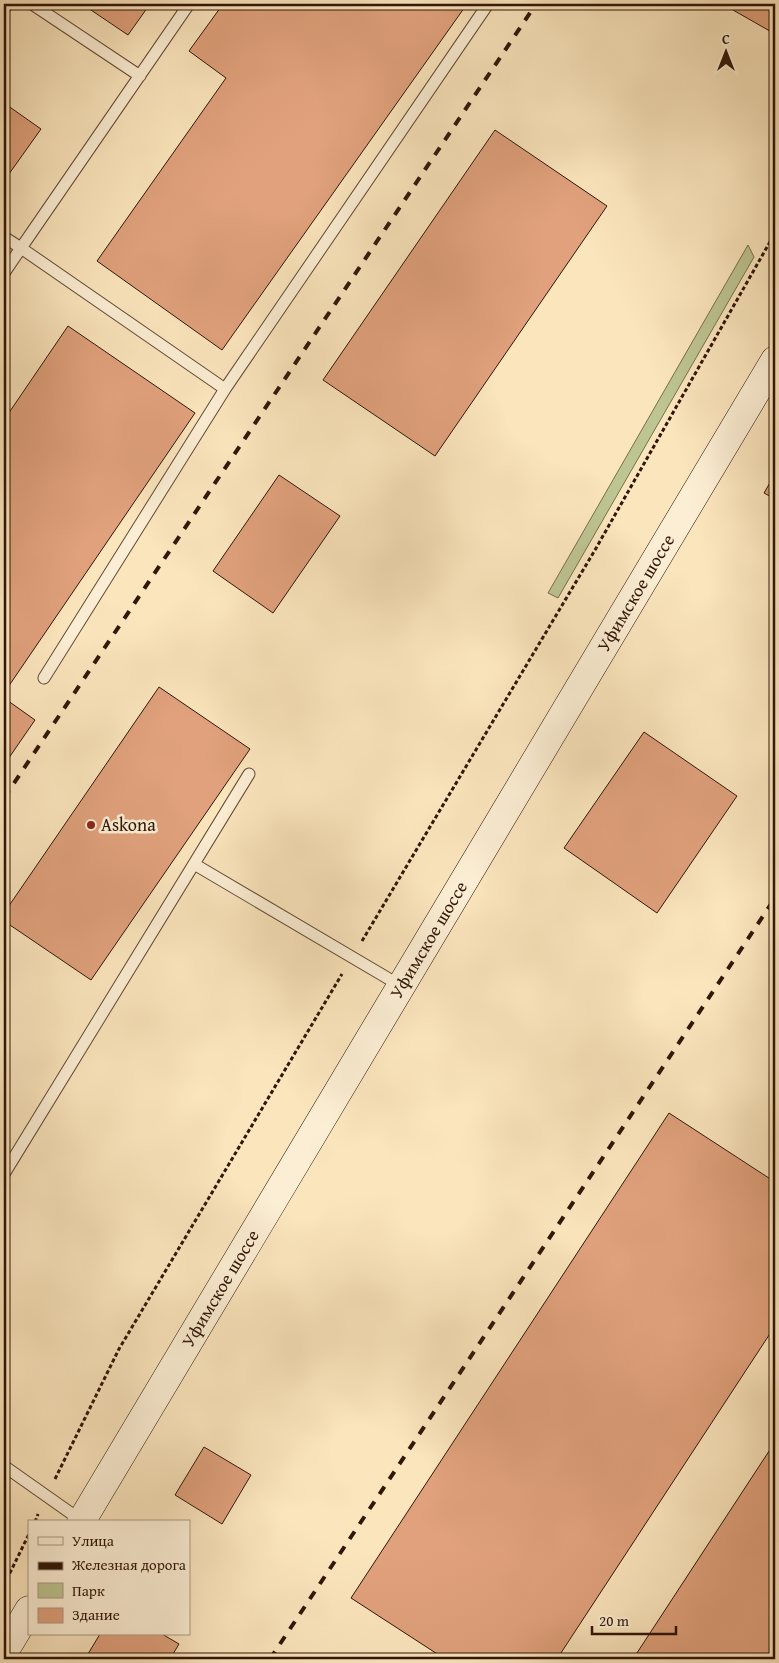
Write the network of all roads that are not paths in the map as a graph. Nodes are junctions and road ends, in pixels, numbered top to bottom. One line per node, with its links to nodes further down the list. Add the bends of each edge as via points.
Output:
1 (32, 4): 4 (lane)
2 (190, 4): 4 (lane)
3 (488, 4): 9 (lane)
4 (140, 76): 6 (lane)
5 (4, 237): 6 (lane)
6 (21, 248): 7 (lane); 9 (lane)
7 (4, 273)
8 (775, 360): 13 (main road, Уфимское шоссе)
9 (225, 389): 10 (lane)
10 (44, 678)
11 (249, 774): 12 (lane)
12 (194, 864): 13 (lane); 14 (lane)
13 (401, 986): 17 (main road, Уфимское шоссе)
14 (4, 1174)
15 (4, 1466): 16 (lane)
16 (81, 1520)
17 (83, 1520)
18 (28, 1612): 19 (main road)
19 (4, 1652)

